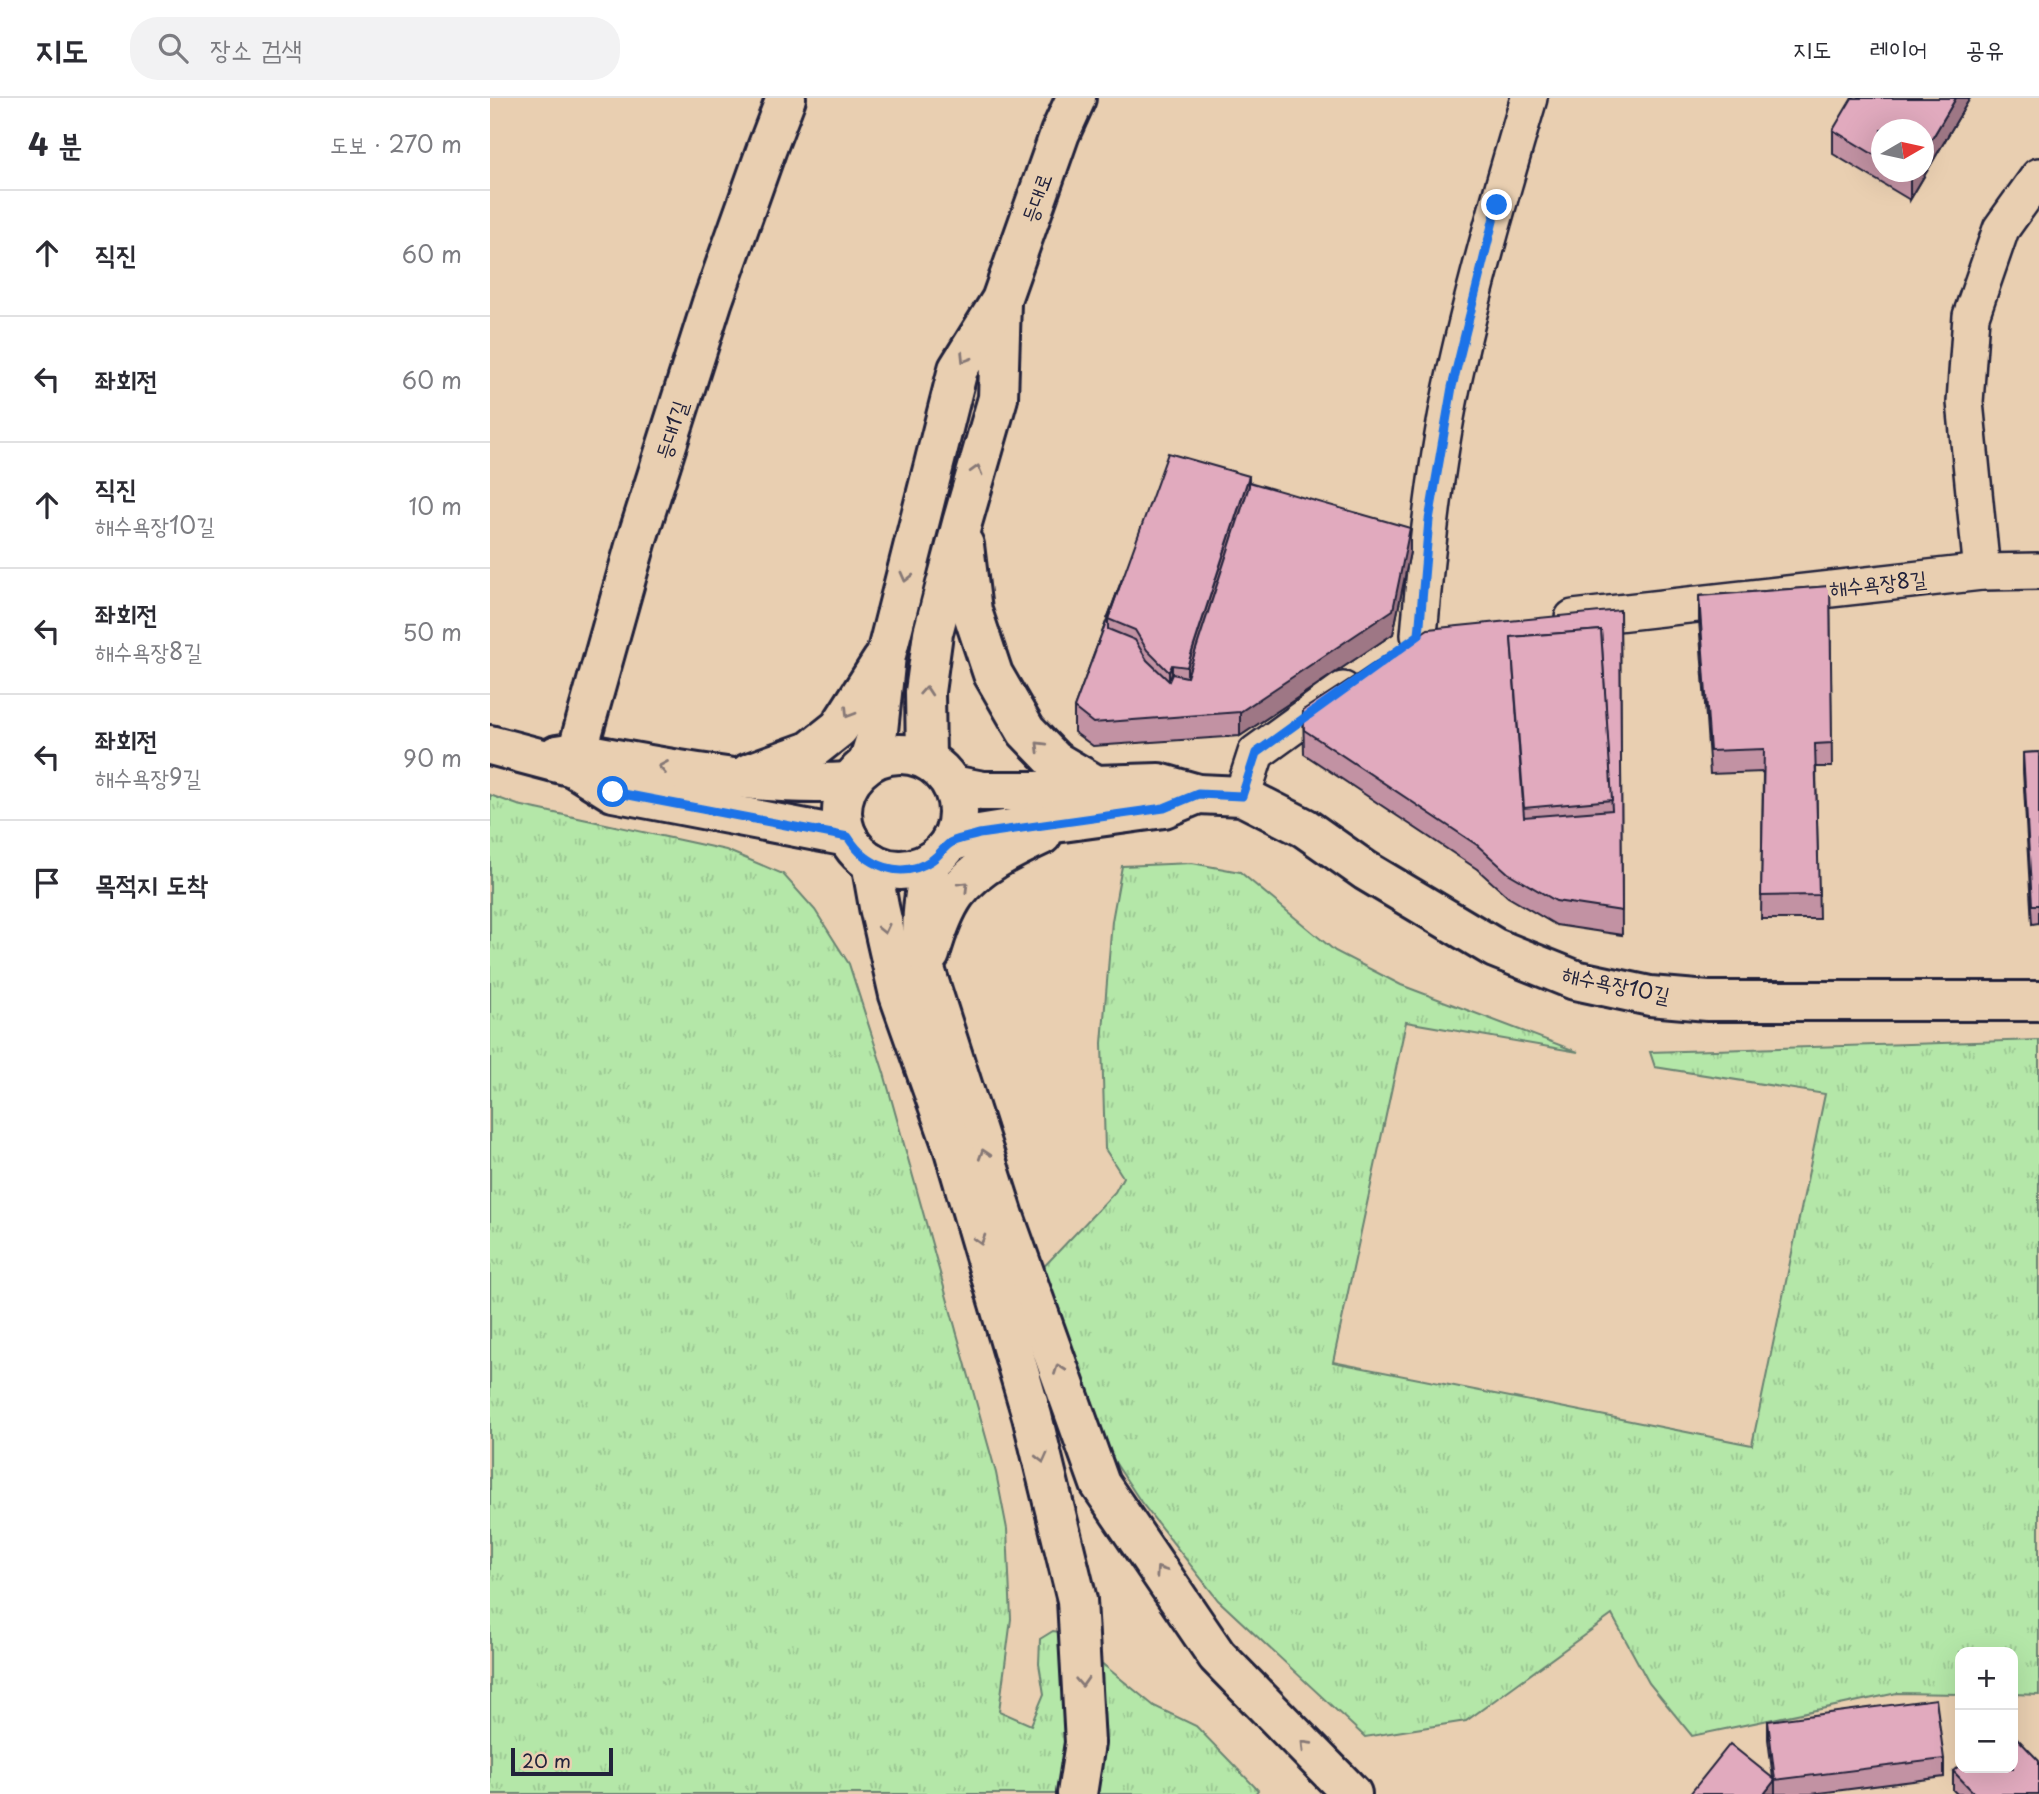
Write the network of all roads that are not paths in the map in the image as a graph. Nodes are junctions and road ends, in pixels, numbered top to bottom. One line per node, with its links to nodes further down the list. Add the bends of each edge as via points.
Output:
1 (786, 98): 14 (street, 등대1길, via 699,343 637,539)
2 (1076, 98): 5 (street, 등대로)
3 (1529, 98): 10 (street, via 1452,387 1429,520)
4 (2039, 176): 8 (street, via 2001,229 1972,316 1965,401)
5 (1001, 299): 6 (street, one-way to 5, via 998,398); 11 (street, one-way to 11, via 958,369)
6 (962, 523): 15 (street, one-way to 6, via 925,692 933,634); 18 (street, one-way to 6, via 1055,761 1026,732 993,674 972,611)
7 (2039, 571): 8 (street, 해수욕장8길)
8 (1982, 572): 9 (street, 해수욕장8길)
9 (1542, 621)
10 (1420, 639)
11 (886, 655): 16 (street, via 878,731); 17 (street, one-way to 17, via 839,728 810,751)
12 (1364, 674): 20 (street, via 1256,753)
13 (490, 745): 14 (street, via 537,758)
14 (575, 760): 17 (street, one-way to 14); 22 (street, via 613,792)
15 (939, 772): 16 (street, via 910,754 892,754); 18 (street, via 983,791); 23 (street, via 958,808 958,819)
16 (859, 773): 17 (street, via 789,783); 22 (street, via 842,809 842,819)
17 (730, 778)
18 (1096, 785): 19 (street, via 1159,783)
19 (1198, 794): 20 (street, 해수욕장10길); 21 (street, via 1164,808)
20 (1242, 796): 25 (street, 해수욕장10길, via 1305,828 1366,871 1495,948 1575,980 1650,996 1708,1002)
21 (1077, 820): 23 (street, via 979,834); 24 (street, one-way to 21, via 939,925 957,893 988,863)
22 (859, 849): 23 (street, via 896,870 914,868); 26 (street, one-way to 26, via 899,995 954,1150 1032,1416 1077,1600 1085,1743)
23 (940, 852): 24 (street, via 922,913)
24 (925, 969): 27 (street, one-way to 24, via 1217,1656 1100,1484 1005,1219)
25 (2039, 1001)
26 (1077, 1794)
27 (1352, 1794)

